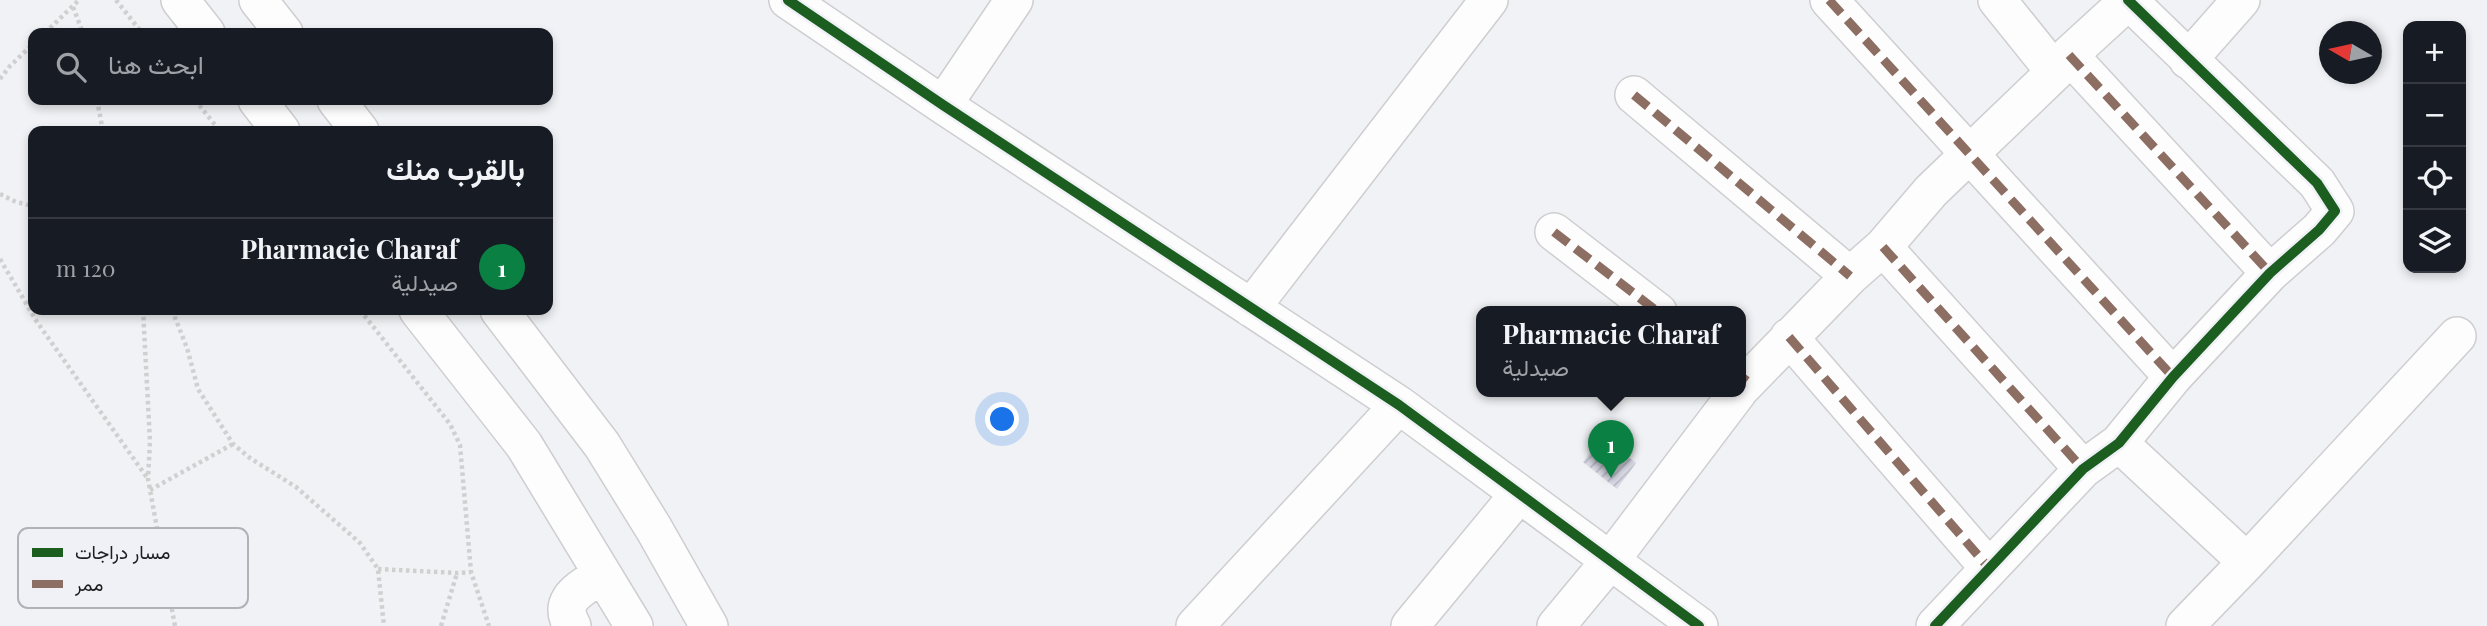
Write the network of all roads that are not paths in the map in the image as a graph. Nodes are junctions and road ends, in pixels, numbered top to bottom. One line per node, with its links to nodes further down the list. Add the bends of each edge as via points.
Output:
1 (180, 0): 10 (street)
2 (258, 0): 11 (street)
3 (788, 0): 17 (street)
4 (1014, 0): 17 (street)
5 (1489, 0): 26 (street)
6 (1829, 0): 20 (street)
7 (1997, 0): 13 (street)
8 (2129, 0): 12 (street); 13 (street)
9 (2241, 0): 12 (street)
10 (202, 28)
11 (280, 28)
12 (2188, 60): 23 (street, via 2317,183 2335,211)
13 (2062, 64): 20 (street); 23 (street)
14 (1634, 95): 24 (street)
15 (261, 105): 18 (street)
16 (340, 105): 19 (street)
17 (943, 105): 26 (street)
18 (277, 126)
19 (356, 126)
20 (1971, 154): 22 (street); 31 (street)
21 (1554, 232): 25 (street)
22 (1882, 247): 24 (street); 36 (street)
23 (2270, 273): 31 (street)
24 (1850, 276): 30 (street)
25 (1650, 306)
26 (1251, 308): 34 (street)
27 (422, 315): 41 (street, via 524,445)
28 (503, 315): 45 (street, via 602,446)
29 (2457, 336): 39 (street)
30 (1789, 337): 32 (street); 40 (street)
31 (2173, 377): 35 (street)
32 (1746, 380)
33 (1732, 397): 38 (street)
34 (1399, 405): 37 (street); 46 (street)
35 (2119, 443): 36 (street); 39 (street)
36 (2083, 469): 40 (street)
37 (1519, 494): 38 (street); 47 (street)
38 (1611, 561): 42 (street); 48 (street)
39 (2247, 562): 50 (street)
40 (1989, 568): 49 (street)
41 (602, 574): 43 (street, via 570,598 567,616); 44 (street)
42 (1676, 620)
43 (572, 626)
44 (634, 626)
45 (709, 626)
46 (1195, 626)
47 (1410, 626)
48 (1556, 626)
49 (1935, 626)
50 (2185, 626)

